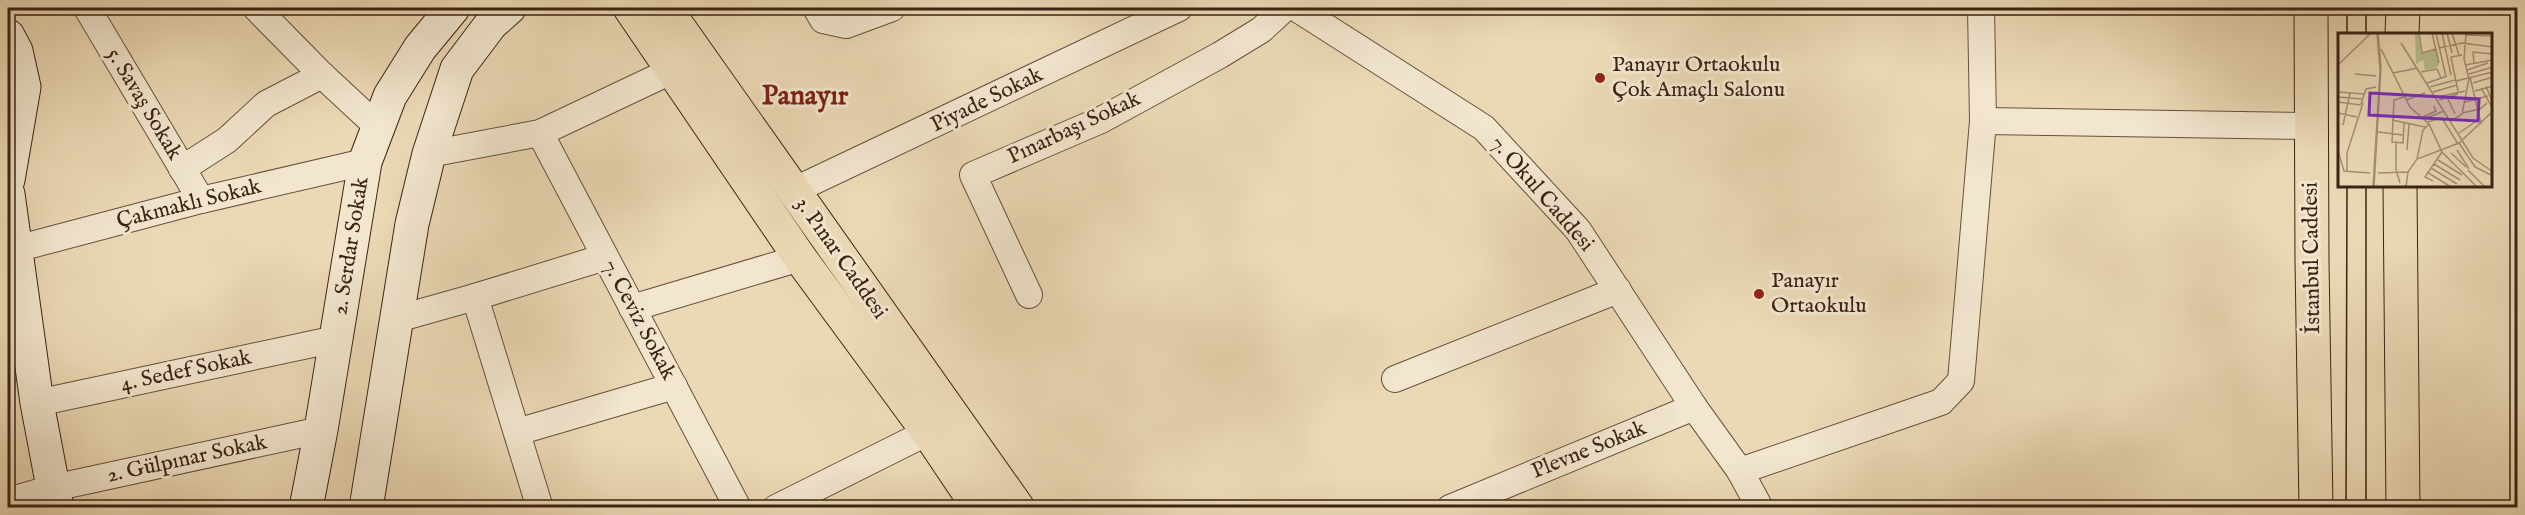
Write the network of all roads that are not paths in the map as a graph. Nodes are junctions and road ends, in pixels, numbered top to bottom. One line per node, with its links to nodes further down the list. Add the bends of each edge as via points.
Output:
1 (87, 8): 25 (street, 5. Savaş Sokak)
2 (453, 8): 21 (main road, 2. Serdar Sokak, via 420,48 390,96)
3 (509, 8): 23 (main road, via 491,24 457,69)
4 (630, 8): 17 (main road)
5 (665, 8): 28 (main road, 3. Pınar Caddesi)
6 (816, 8): 7 (street, via 823,20 846,25)
7 (892, 8)
8 (1179, 8): 28 (street, Piyade Sokak)
9 (1285, 8): 35 (street, Pınarbaşı Sokak, via 1261,30 1101,120 973,175)
10 (1296, 8): 34 (street, 7. Okul Caddesi, via 1484,128 1578,230)
11 (1981, 8): 19 (street)
12 (2311, 8): 20 (main road, İstanbul Caddesi)
13 (2403, 8): 15 (main road)
14 (269, 12): 18 (street)
15 (2402, 33)
16 (8, 36): 26 (main road, via 16,51 24,87)
17 (673, 70): 22 (street); 33 (main road)
18 (322, 75): 21 (street); 25 (street, via 267,104 227,140)
19 (1983, 121): 20 (street); 47 (street, via 1960,381 1941,402)
20 (2310, 126): 59 (main road, İstanbul Caddesi)
21 (378, 127): 24 (main road, 2. Serdar Sokak)
22 (540, 133): 23 (street); 32 (street, 7. Ceviz Sokak)
23 (429, 153): 38 (main road, via 412,224)
24 (365, 162): 30 (street, Çakmaklı Sokak); 39 (main road, 2. Serdar Sokak)
25 (182, 169): 30 (street, 5. Savaş Sokak)
26 (8, 180)
27 (2400, 188): 60 (main road)
28 (794, 191): 56 (main road, 3. Pınar Caddesi)
29 (8, 194): 31 (main road)
30 (201, 200): 31 (street, Çakmaklı Sokak)
31 (11, 250): 42 (main road)
32 (605, 257): 36 (street); 37 (street, 7. Ceviz Sokak)
33 (800, 258): 37 (street); 46 (main road)
34 (1618, 290): 40 (street); 43 (street, 7. Okul Caddesi)
35 (1029, 295)
36 (475, 297): 38 (street); 45 (street)
37 (632, 308): 41 (street, 7. Ceviz Sokak)
38 (397, 319): 51 (main road)
39 (336, 339): 42 (street, 4. Sedef Sokak); 44 (main road, 2. Serdar Sokak)
40 (1395, 379)
41 (674, 386): 45 (street); 53 (street, 7. Ceviz Sokak)
42 (37, 403): 48 (main road)
43 (1694, 406): 47 (street, 7. Okul Caddesi); 57 (street, Plevne Sokak)
44 (321, 430): 48 (street, 2. Gülpınar Sokak); 50 (main road, 2. Serdar Sokak)
45 (517, 432): 52 (street)
46 (928, 432): 54 (street); 55 (main road)
47 (1740, 471): 58 (street, 7. Okul Caddesi)
48 (55, 498): 49 (street, 2. Gülpınar Sokak)
49 (8, 501)
50 (306, 507)
51 (366, 507)
52 (540, 507)
53 (738, 507)
54 (776, 507)
55 (978, 507)
56 (1018, 507)
57 (1450, 507)
58 (1760, 507)
59 (2316, 507)
60 (2403, 507)

